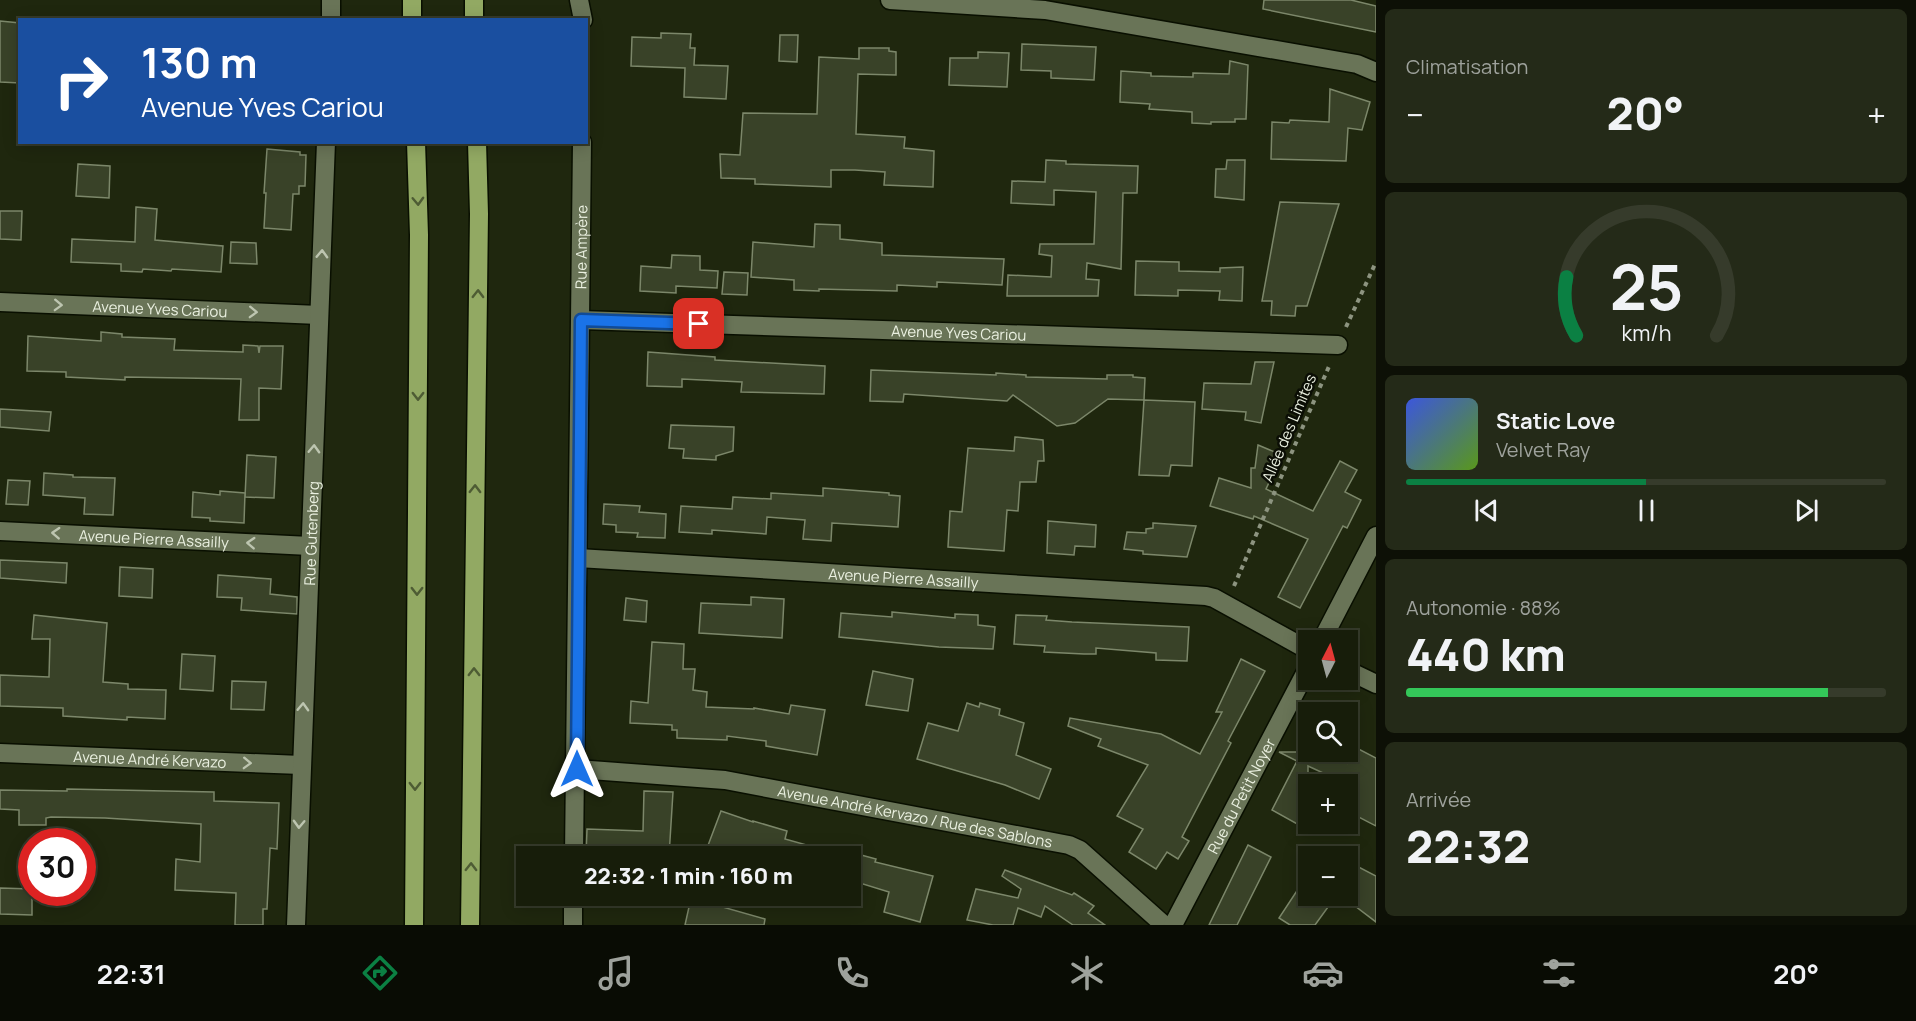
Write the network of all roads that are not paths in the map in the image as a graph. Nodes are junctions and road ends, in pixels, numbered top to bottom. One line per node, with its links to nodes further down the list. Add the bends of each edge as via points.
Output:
1 (331, 0): 5 (street)
2 (579, 0): 6 (street)
3 (890, 0): 4 (street)
4 (1006, 4): 7 (street, via 1357,64)
5 (331, 18)
6 (583, 18)
7 (1376, 72)
8 (326, 144): 13 (street, Rue Gutenberg, one-way to 8)
9 (416, 144): 31 (highway, one-way to 31, via 419,247)
10 (477, 144): 32 (highway, one-way to 10)
11 (582, 144): 14 (street, Rue Ampère)
12 (0, 303): 13 (street, Avenue Yves Cariou, one-way to 13)
13 (320, 315): 18 (street, Rue Gutenberg, one-way to 13)
14 (581, 320): 15 (street, Avenue Yves Cariou); 19 (street, Rue Ampère)
15 (1338, 345)
16 (0, 531): 18 (street, Avenue Pierre Assailly, one-way to 16)
17 (1376, 536): 20 (street)
18 (310, 546): 26 (street, Rue Gutenberg, one-way to 18)
19 (578, 558): 21 (street, Avenue Pierre Assailly, via 1206,596); 27 (street, Rue Ampère)
20 (1327, 630)
21 (1298, 644)
22 (1358, 675): 23 (street)
23 (1376, 684)
24 (1298, 687): 35 (street, Rue du Petit Noyer)
25 (0, 753): 26 (street, Avenue André Kervazo, one-way to 26)
26 (301, 765): 30 (street, Rue Gutenberg, one-way to 30)
27 (577, 769): 28 (street, Rue Ampère); 34 (street, Avenue André Kervazo / Rue des Sablons, via 726,780 1069,845 1080,850)
28 (574, 846)
29 (573, 906): 33 (street)
30 (296, 925)
31 (414, 925)
32 (470, 925)
33 (573, 925)
34 (1164, 925)
35 (1173, 925)

